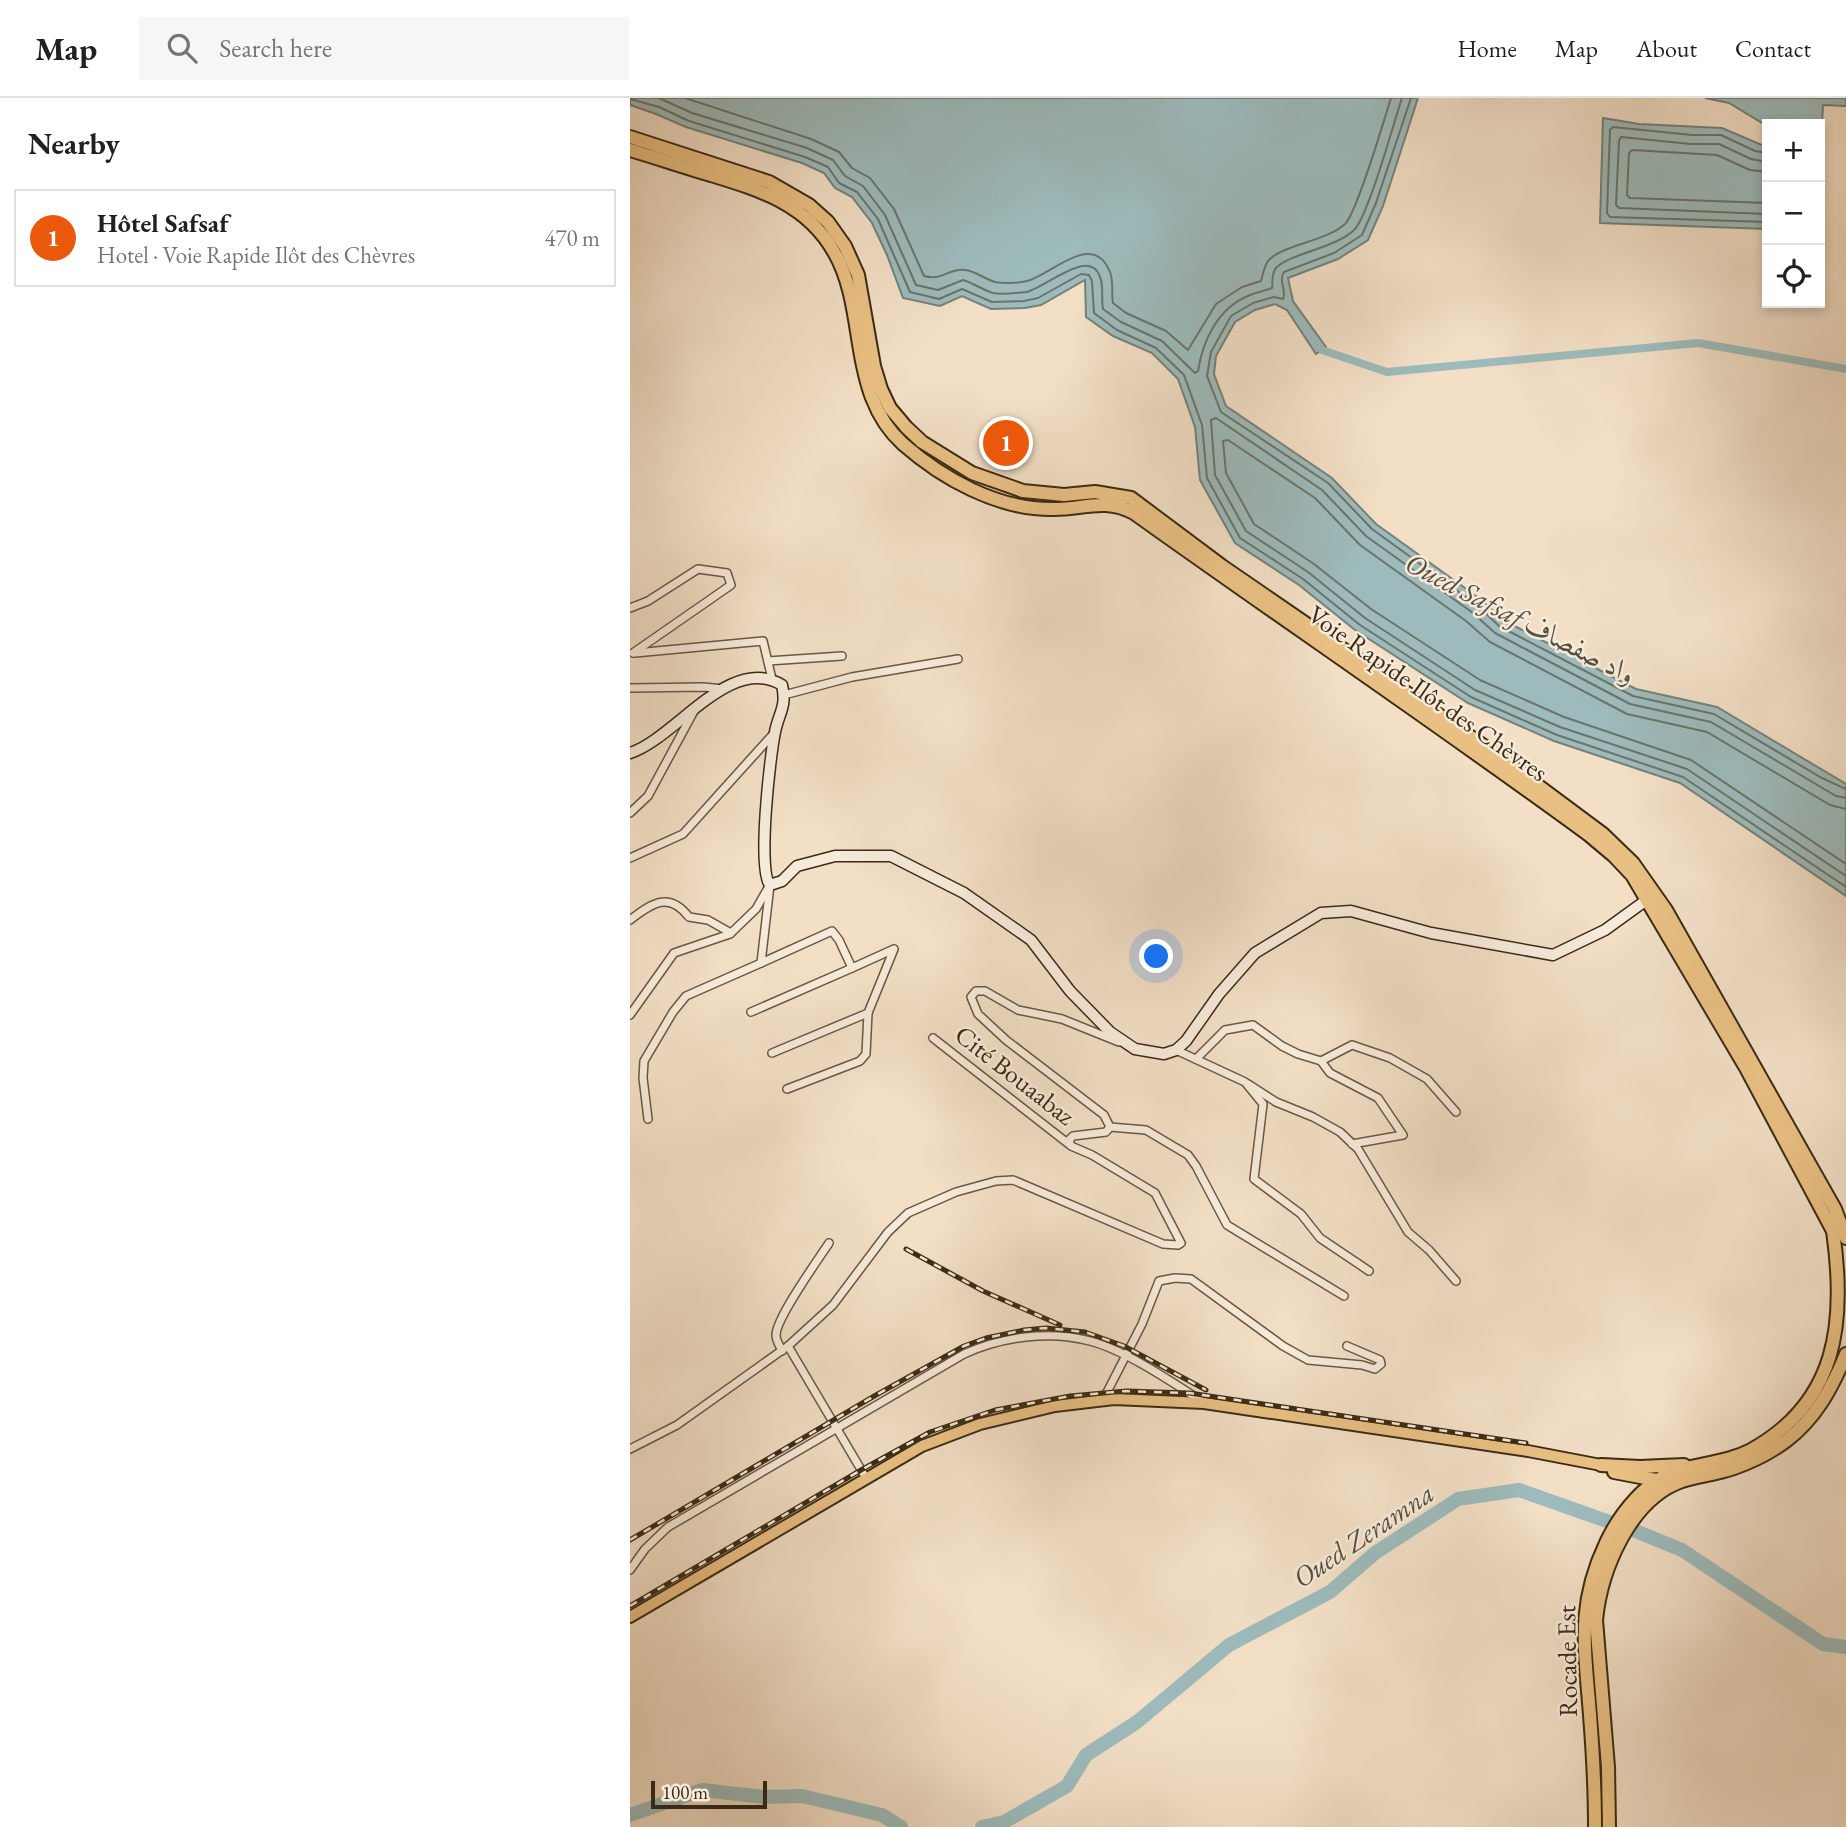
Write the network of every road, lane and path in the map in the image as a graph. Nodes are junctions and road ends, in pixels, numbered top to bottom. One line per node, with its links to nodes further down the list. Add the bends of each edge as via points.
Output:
1 (630, 137): 18 (highway, Voie Rapide Ilôt des Chèvres, via 769,182 828,222 858,275 881,389 890,408 922,442 972,473 1023,491 1095,492 1131,498 1603,834 1633,863)
2 (630, 150): 18 (highway, Voie Rapide Ilôt des Chèvres, via 757,189 791,206 819,229 846,280 874,405 888,428 912,451 958,482 1005,503 1052,509 1107,504 1134,513 1589,835)
3 (630, 608): 4 (street, via 698,569 727,573 731,585)
4 (631, 653): 7 (street, via 763,642)
5 (842, 656): 7 (street)
6 (958, 659): 11 (street, via 852,677)
7 (768, 661): 8 (street)
8 (772, 679): 10 (street, via 752,677); 11 (street, via 782,685)
9 (630, 688): 10 (street)
10 (725, 689): 12 (street)
11 (784, 695): 13 (street)
12 (697, 705): 14 (street, via 665,733); 15 (street, via 648,796)
13 (775, 732): 16 (street, via 682,834); 17 (street, via 764,835 764,874)
14 (630, 753)
15 (630, 813)
16 (630, 858)
17 (770, 885): 20 (street, via 756,909); 21 (street); 27 (street, via 782,881 797,866 835,856 891,856 964,893 1031,940 1070,991 1110,1032)
18 (1651, 896): 28 (street, via 1605,930 1553,955 1431,933 1351,911 1321,913 1255,953); 39 (highway, Voie Rapide Ilôt des Chèvres, via 1835,1209); 52 (highway, Voie Rapide Ilôt des Chèvres, via 1819,1202 1840,1260 1844,1292 1841,1326 1823,1380 1792,1420 1750,1450)
19 (630, 920): 20 (street, via 648,906 668,901 689,917 708,920)
20 (731, 933): 25 (street, via 674,953)
21 (761, 963): 22 (street, via 832,931); 35 (street, via 686,996 673,1012 645,1061)
22 (852, 968): 23 (street); 24 (street, via 894,949)
23 (751, 1012)
24 (868, 1013): 29 (street); 33 (street, via 866,1054 860,1061)
25 (630, 1016)
26 (933, 1038): 38 (street, Cité Bouaabaz)
27 (1135, 1049): 28 (street, via 1164,1054); 36 (street, via 1062,1018 1018,1010 985,991 976,991 971,997 978,1014 1104,1115)
28 (1176, 1050): 30 (street)
29 (772, 1053)
30 (1196, 1059): 31 (street, via 1226,1030 1253,1025 1282,1046); 32 (street)
31 (1321, 1061): 34 (street, via 1352,1045 1390,1058 1427,1079); 37 (street, via 1330,1073 1378,1098 1403,1135)
32 (1245, 1082): 37 (street, via 1340,1132); 41 (street, via 1263,1104 1254,1178 1301,1214 1320,1238)
33 (787, 1089)
34 (1456, 1112)
35 (648, 1119)
36 (1110, 1127): 38 (street, via 1106,1132 1070,1137); 43 (street, via 1146,1130 1188,1155 1227,1225)
37 (1352, 1144): 42 (street, via 1408,1232)
38 (1071, 1146): 45 (street, Cité Bouaabaz, via 1155,1193 1181,1243 1163,1244 1013,1180 996,1181 908,1213 833,1305)
39 (1846, 1238)
40 (829, 1242): 45 (street, via 777,1330 777,1340)
41 (1369, 1271)
42 (1457, 1281)
43 (1344, 1296)
44 (1347, 1346): 46 (street, via 1381,1364 1375,1368 1308,1360 1191,1279 1175,1278 1159,1281)
45 (785, 1349): 50 (street); 51 (street, via 677,1425)
46 (1126, 1356): 48 (street); 49 (street); 50 (street, via 1090,1341 1065,1337 1037,1336 992,1344 964,1354)
47 (1845, 1356): 55 (highway, via 1830,1392 1785,1441 1734,1469)
48 (1103, 1400): 49 (main road); 54 (main road, via 980,1424 922,1446)
49 (1204, 1403): 53 (main road, via 1528,1451)
50 (836, 1429): 54 (street); 58 (street, via 668,1527)
51 (630, 1449)
52 (1727, 1460): 53 (highway); 55 (highway, Voie Rapide Ilôt des Chèvres, via 1679,1470)
53 (1600, 1467): 55 (highway); 56 (highway, via 1629,1483)
54 (866, 1478): 59 (main road)
55 (1659, 1486): 56 (highway, Rocade Est)
56 (1636, 1505): 57 (highway, Rocade Est)
57 (1612, 1544): 60 (highway, Rocade Est, via 1591,1579 1584,1626); 61 (highway, Rocade Est, via 1596,1620)
58 (630, 1570)
59 (630, 1616)
60 (1595, 1827)
61 (1609, 1827)

